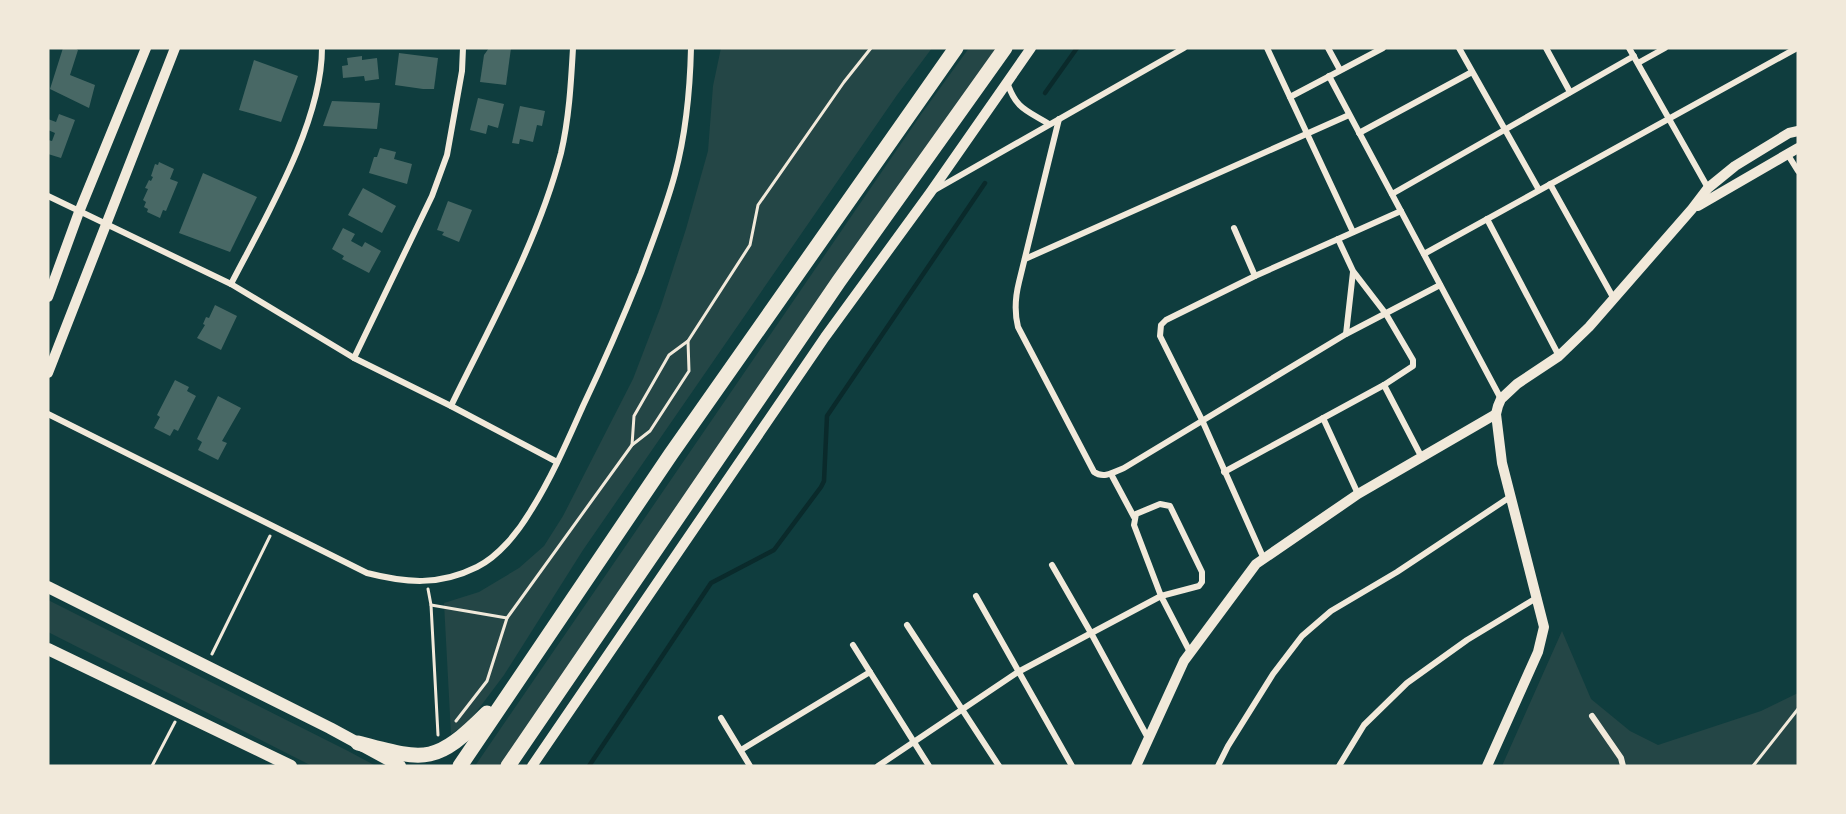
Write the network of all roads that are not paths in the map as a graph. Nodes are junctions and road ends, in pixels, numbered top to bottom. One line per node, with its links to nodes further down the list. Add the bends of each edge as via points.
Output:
1 (146, 48): 46 (street)
2 (175, 48): 48 (street)
3 (322, 48): 56 (street, via 315,99 302,136)
4 (463, 48): 63 (street, via 447,155 432,196)
5 (573, 48): 67 (street, via 563,142 548,194)
6 (692, 48): 73 (street, via 684,135 663,216 603,366)
7 (956, 48): 92 (highway, via 706,402)
8 (1005, 48): 103 (highway, via 839,281)
9 (1031, 48): 24 (street)
10 (1184, 48): 29 (street)
11 (1267, 48): 26 (street)
12 (1328, 48): 21 (street)
13 (1383, 48): 21 (street)
14 (1459, 48): 22 (street)
15 (1546, 48): 25 (street)
16 (1629, 48): 19 (street)
17 (1665, 48): 20 (street)
18 (1797, 49): 28 (street)
19 (1634, 56): 20 (street); 25 (street)
20 (1638, 63): 28 (street)
21 (1340, 70): 23 (street)
22 (1472, 72): 31 (street); 33 (street)
23 (1329, 76): 26 (street); 27 (street)
24 (1007, 82): 30 (street, via 1020,107); 41 (street)
25 (1570, 92): 31 (street)
26 (1290, 97): 34 (street)
27 (1349, 115): 33 (street); 34 (street)
28 (1670, 118): 38 (street); 39 (street)
29 (1059, 119): 30 (street); 53 (street)
30 (1049, 124): 41 (street)
31 (1505, 129): 40 (street); 42 (street)
32 (1798, 131): 39 (street, via 1735,166)
33 (1359, 133): 42 (street)
34 (1307, 134): 50 (street); 53 (street)
35 (1798, 148): 36 (street)
36 (1788, 155): 37 (street); 44 (street)
37 (1798, 171)
38 (1550, 184): 40 (street); 59 (street)
39 (1708, 188): 44 (street)
40 (1539, 190): 47 (street)
41 (930, 193): 104 (street, via 825,337)
42 (1392, 194): 45 (street)
43 (48, 196): 46 (street)
44 (1692, 209): 59 (street)
45 (1401, 211): 50 (street); 52 (street)
46 (79, 212): 48 (street); 58 (street)
47 (1487, 219): 52 (street); 62 (street)
48 (105, 224): 56 (street); 64 (street)
49 (1234, 228): 55 (street)
50 (1353, 232): 51 (street)
51 (1338, 239): 54 (street); 55 (street)
52 (1424, 254): 57 (street)
53 (1025, 259): 75 (street, via 1015,299 1018,327 1094,472)
54 (1353, 271): 60 (street); 61 (street)
55 (1255, 276): 71 (street, via 1161,326 1160,336)
56 (231, 284): 63 (street)
57 (1440, 285): 60 (street); 66 (street)
58 (48, 297)
59 (1614, 299): 62 (street)
60 (1386, 314): 61 (street); 65 (street, via 1414,362 1411,369)
61 (1346, 334): 71 (street)
62 (1559, 356): 66 (street)
63 (354, 357): 67 (street)
64 (48, 373)
65 (1384, 385): 70 (street); 72 (street)
66 (1501, 399): 69 (street)
67 (451, 406): 73 (street)
68 (48, 414): 73 (street, via 367,573 398,581 426,582 478,566 514,535)
69 (1496, 414): 72 (street); 77 (street)
70 (1323, 418): 74 (street); 76 (street)
71 (1202, 420): 74 (street); 75 (street)
72 (1421, 456): 76 (street)
73 (557, 462)
74 (1224, 472): 79 (street)
75 (1111, 474): 78 (street)
76 (1358, 494): 79 (street)
77 (1511, 496): 84 (street); 111 (street, via 1331,611 1302,636)
78 (1134, 517): 83 (street); 83 (street, via 1160,504 1170,506 1202,572 1199,586)
79 (1263, 557): 89 (street)
80 (1052, 565): 86 (street)
81 (48, 587): 98 (main road)
82 (976, 596): 91 (street)
83 (1161, 596): 86 (street); 89 (street)
84 (1538, 597): 112 (street, via 1467,640 1407,683 1364,725); 113 (street, via 1544,620 1542,638)
85 (907, 625): 93 (street)
86 (1091, 633): 91 (street); 96 (street)
87 (853, 645): 90 (street)
88 (48, 649): 100 (main road)
89 (1190, 652): 96 (street)
90 (870, 672): 97 (street); 99 (street)
91 (1018, 672): 93 (street); 109 (street)
92 (510, 690): 98 (highway, via 468,733 434,754 417,757); 102 (highway)
93 (961, 709): 97 (street); 108 (street)
94 (1592, 716): 114 (street)
95 (721, 718): 99 (street)
96 (1148, 738): 110 (street)
97 (912, 741): 106 (street); 107 (street)
98 (358, 743): 101 (main road)
99 (741, 750): 105 (street)
100 (291, 766)
101 (400, 766)
102 (460, 766)
103 (508, 766)
104 (532, 766)
105 (750, 766)
106 (878, 766)
107 (929, 766)
108 (999, 766)
109 (1072, 766)
110 (1136, 766)
111 (1218, 766)
112 (1338, 766)
113 (1487, 766)
114 (1623, 766)

